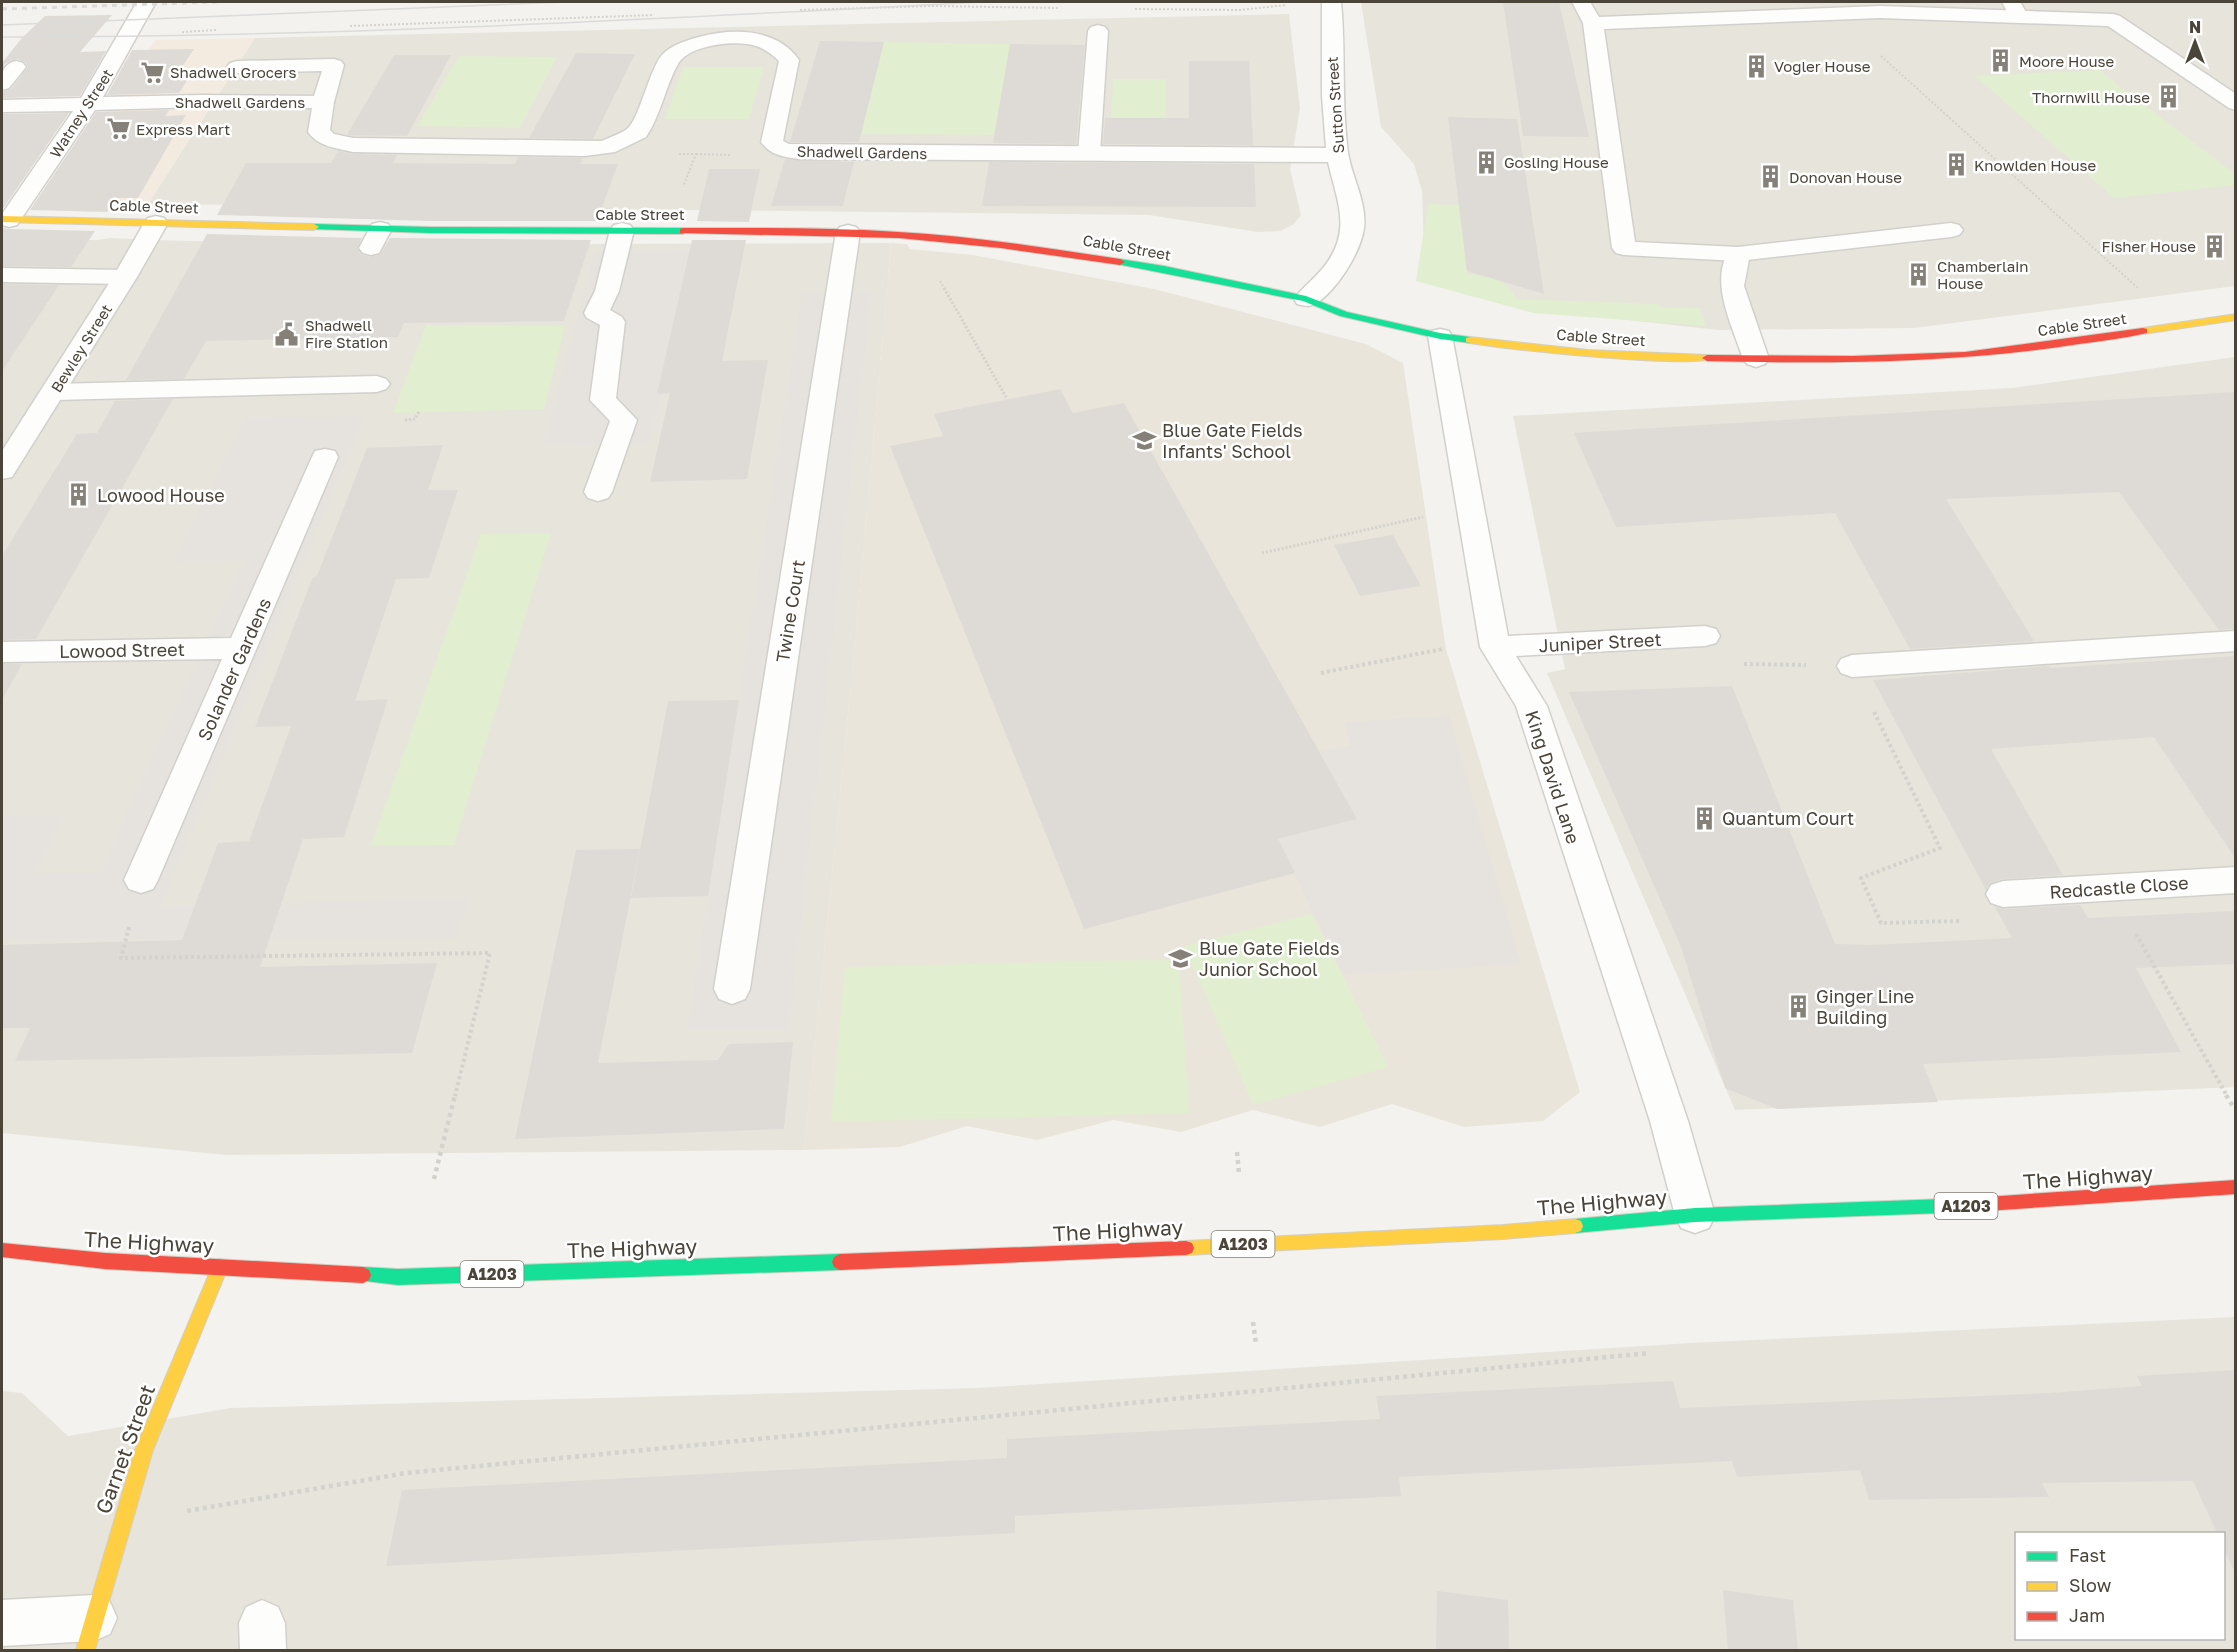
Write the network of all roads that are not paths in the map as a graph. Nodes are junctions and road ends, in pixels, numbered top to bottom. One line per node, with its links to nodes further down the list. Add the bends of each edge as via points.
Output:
1 (146, 2): 11 (street, Watney Street)
2 (1332, 2): 15 (street, Sutton Street, via 1331,88)
3 (1581, 2): 5 (street)
4 (2015, 9): 5 (street); 12 (street, via 2113,20)
5 (1593, 23): 21 (street, via 1624,248)
6 (1098, 32): 14 (street)
7 (16, 67): 9 (street)
8 (237, 67): 10 (street, via 334,65)
9 (2, 84)
10 (323, 102): 11 (street, Shadwell Gardens); 14 (street, Shadwell Gardens, via 319,132 353,145 607,147 638,132 670,58 711,40 744,38 771,45 789,60 772,142 784,150)
11 (89, 103): 13 (street, Shadwell Gardens); 16 (street, Watney Street)
12 (2235, 104)
13 (2, 106)
14 (1089, 153): 15 (street, Shadwell Gardens)
15 (1337, 155): 24 (street, Sutton Street, via 1352,203 1351,238 1344,254)
16 (5, 220): 17 (main road, Cable Street)
17 (156, 223): 18 (main road, Cable Street, via 375,238); 23 (street, Bewley Street)
18 (622, 230): 20 (main road, Cable Street); 32 (street, via 607,291 596,313 613,322 603,400 624,420)
19 (1951, 230): 21 (street)
20 (848, 232): 24 (main road, Cable Street, via 928,237 1112,260); 42 (street, Twine Court)
21 (1738, 254): 27 (street, via 1732,286)
22 (2, 275): 23 (street)
23 (125, 277): 29 (street, Bewley Street)
24 (1306, 300): 26 (main road, Cable Street, via 1344,314)
25 (2235, 317): 27 (main road, Cable Street, via 2010,351 1941,357)
26 (1440, 336): 27 (main road, Cable Street, via 1524,348); 35 (street, King David Lane)
27 (1756, 360)
28 (377, 384): 29 (street)
29 (54, 392): 31 (street, Bewley Street)
30 (325, 457): 36 (street, Solander Gardens)
31 (2, 471)
32 (598, 492)
33 (1705, 636): 35 (street, Juniper Street)
34 (2235, 641): 38 (street)
35 (1495, 647): 44 (street, King David Lane, via 1531,706 1669,1121)
36 (243, 648): 37 (street, Lowood Street); 40 (street, Solander Gardens)
37 (2, 652)
38 (1852, 666)
39 (2235, 879): 41 (street, Redcastle Close)
40 (141, 880)
41 (2003, 894)
42 (732, 989)
43 (2235, 1187): 44 (main road, The Highway / A1203, via 1979,1205)
44 (1695, 1215): 46 (main road, The Highway / A1203, via 1503,1232 972,1258 398,1277)
45 (2, 1250): 46 (main road, The Highway / A1203)
46 (220, 1267): 48 (main road, Garnet Street, via 144,1450)
47 (2, 1623): 48 (street)
48 (89, 1634)

